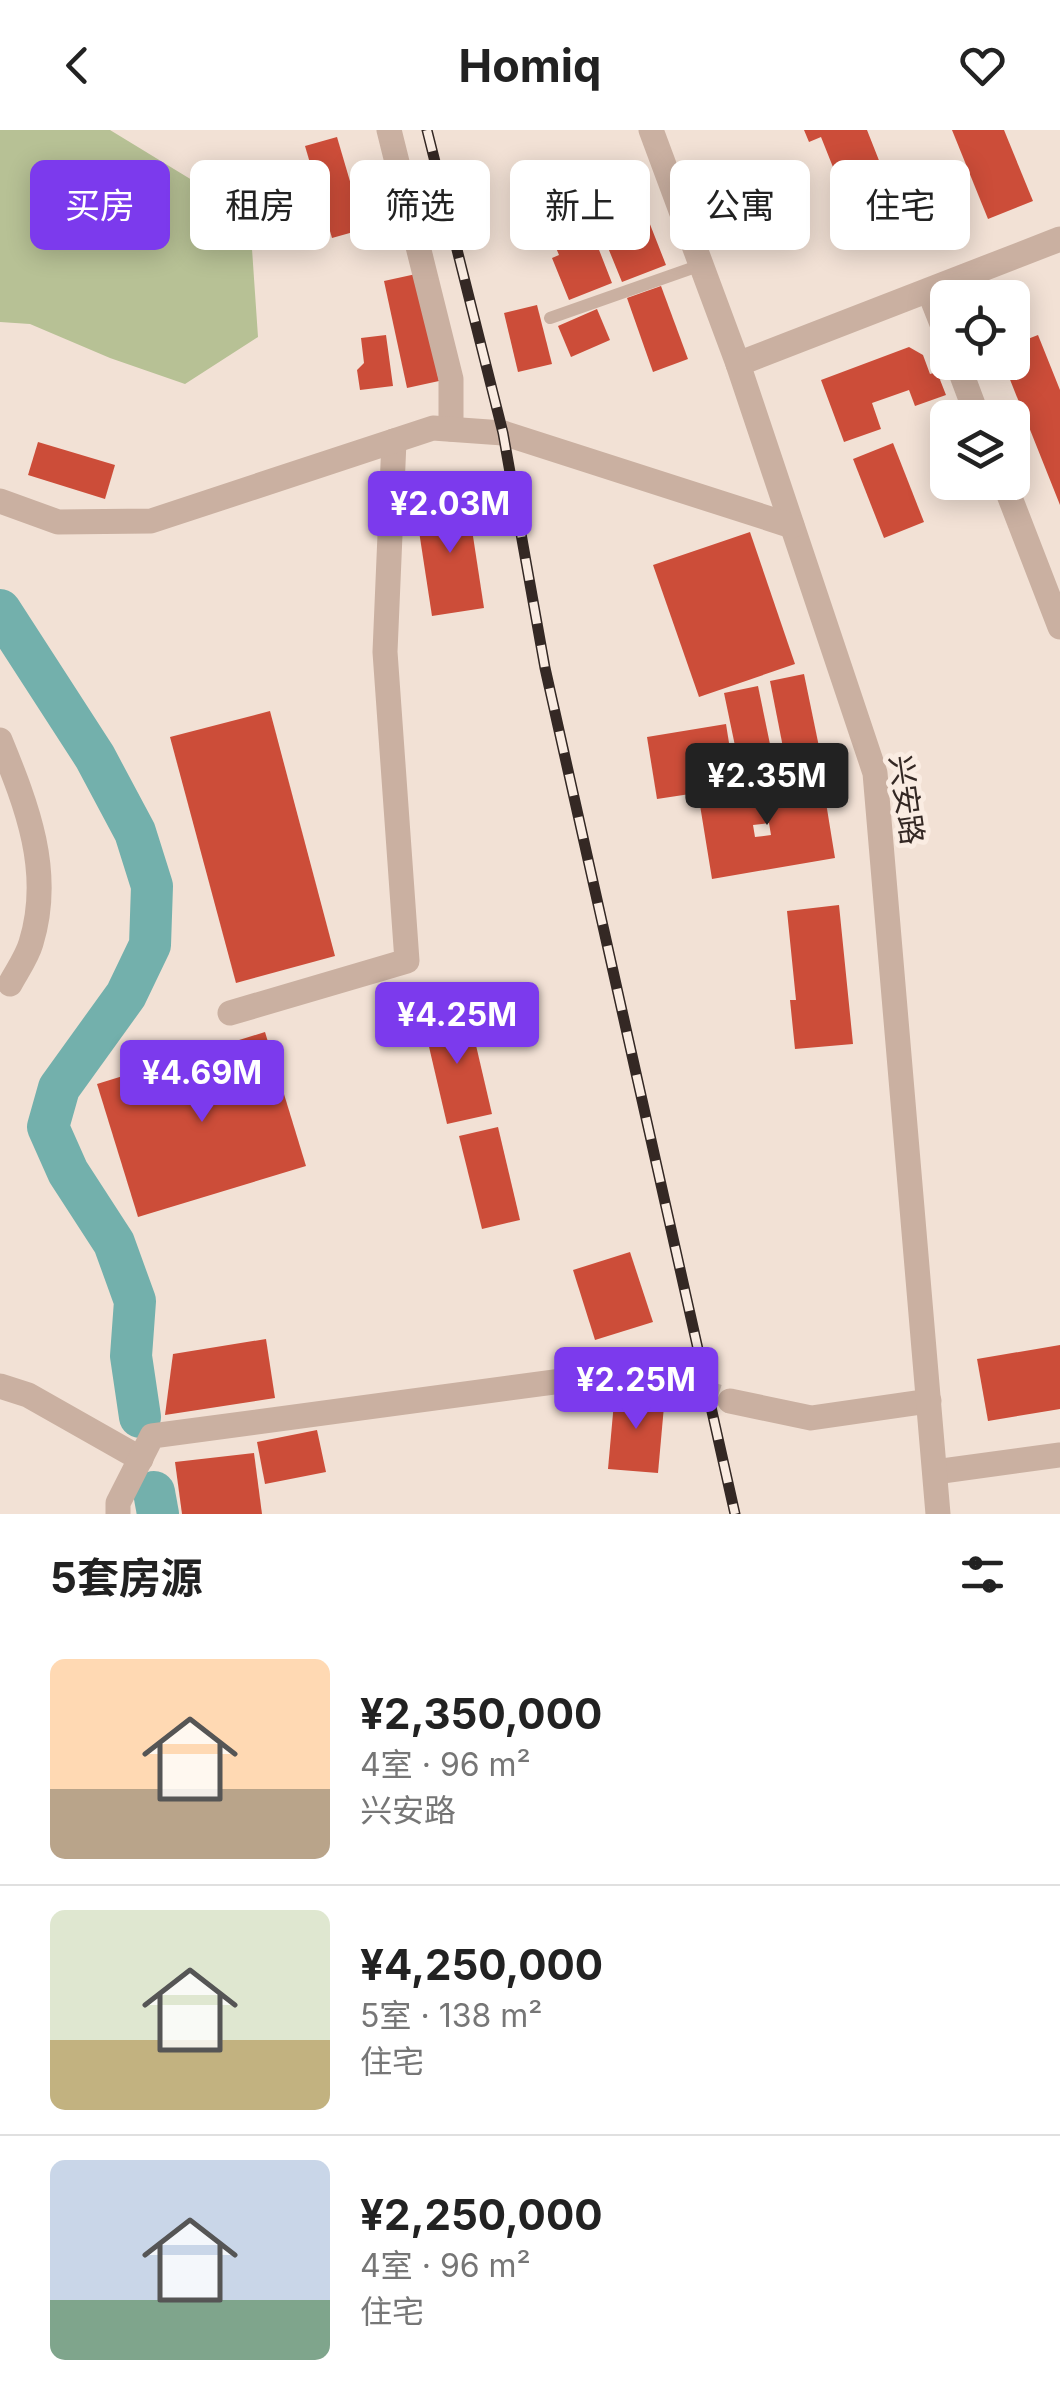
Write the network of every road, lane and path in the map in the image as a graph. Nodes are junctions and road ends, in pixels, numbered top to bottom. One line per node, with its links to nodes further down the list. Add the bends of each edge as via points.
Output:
1 (389, 130): 8 (street, via 451,380)
2 (651, 130): 4 (street, 兴安路)
3 (1060, 239): 5 (street)
4 (701, 265): 6 (lane); 7 (street, 兴安路)
5 (929, 291): 7 (street)
6 (550, 318)
7 (738, 364): 12 (street, 兴安路)
8 (451, 429): 9 (street); 12 (street, via 504,433)
9 (394, 441): 11 (street, via 151,521 58,522); 16 (street, via 385,652 407,961)
10 (1011, 500): 13 (street)
11 (0, 501)
12 (792, 526): 20 (street, 兴安路, via 874,772)
13 (1060, 627)
14 (0, 740): 15 (street, via 35,834 41,896 30,946)
15 (10, 984)
16 (230, 1013)
17 (0, 1386): 22 (street)
18 (694, 1389): 22 (street, via 630,1372 152,1436)
19 (730, 1401): 20 (street, via 811,1418)
20 (929, 1401): 23 (street, 兴安路)
21 (1060, 1454): 23 (street)
22 (140, 1459): 24 (street)
23 (935, 1472): 25 (street, 兴安路)
24 (118, 1514)
25 (938, 1514)

